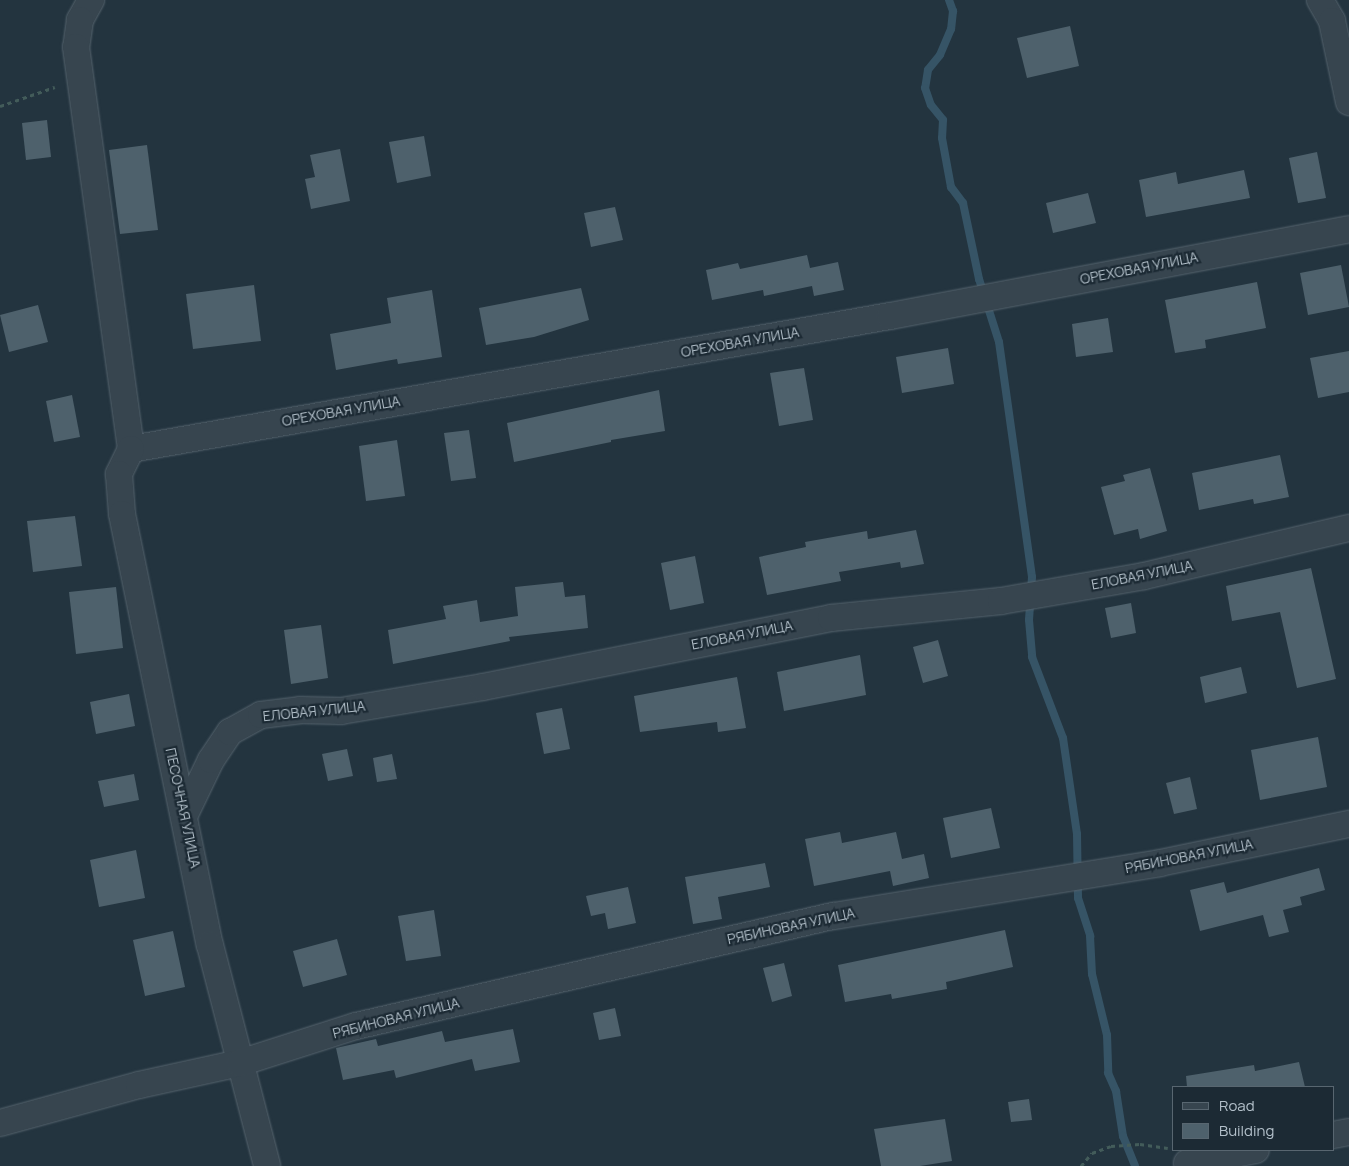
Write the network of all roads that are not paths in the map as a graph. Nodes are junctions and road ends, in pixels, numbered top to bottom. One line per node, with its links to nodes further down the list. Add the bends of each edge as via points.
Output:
1 (91, 0): 5 (street, via 80,20 76,46)
2 (1330, 7): 3 (street)
3 (1349, 102)
4 (1349, 229): 5 (street, ОРЕХОВАЯ УЛИЦА)
5 (131, 449): 7 (street, ПЕСОЧНАЯ УЛИЦА, via 119,474 122,514)
6 (1349, 528): 7 (street, ЕЛОВАЯ УЛИЦА, via 1144,576 1011,599 830,618 484,687 341,711 300,710 262,715 230,732 211,760)
7 (185, 814): 9 (street, ПЕСОЧНАЯ УЛИЦА, via 210,944)
8 (1349, 824): 9 (street, РЯБИНОВАЯ УЛИЦА, via 1096,873 834,916 356,1026)
9 (240, 1063): 10 (street, РЯБИНОВАЯ УЛИЦА, via 139,1085); 15 (street, ПЕСОЧНАЯ УЛИЦА)
10 (0, 1123)
11 (1349, 1132): 12 (street)
12 (1334, 1135)
13 (1243, 1151): 14 (street)
14 (1180, 1156)
15 (267, 1166)

